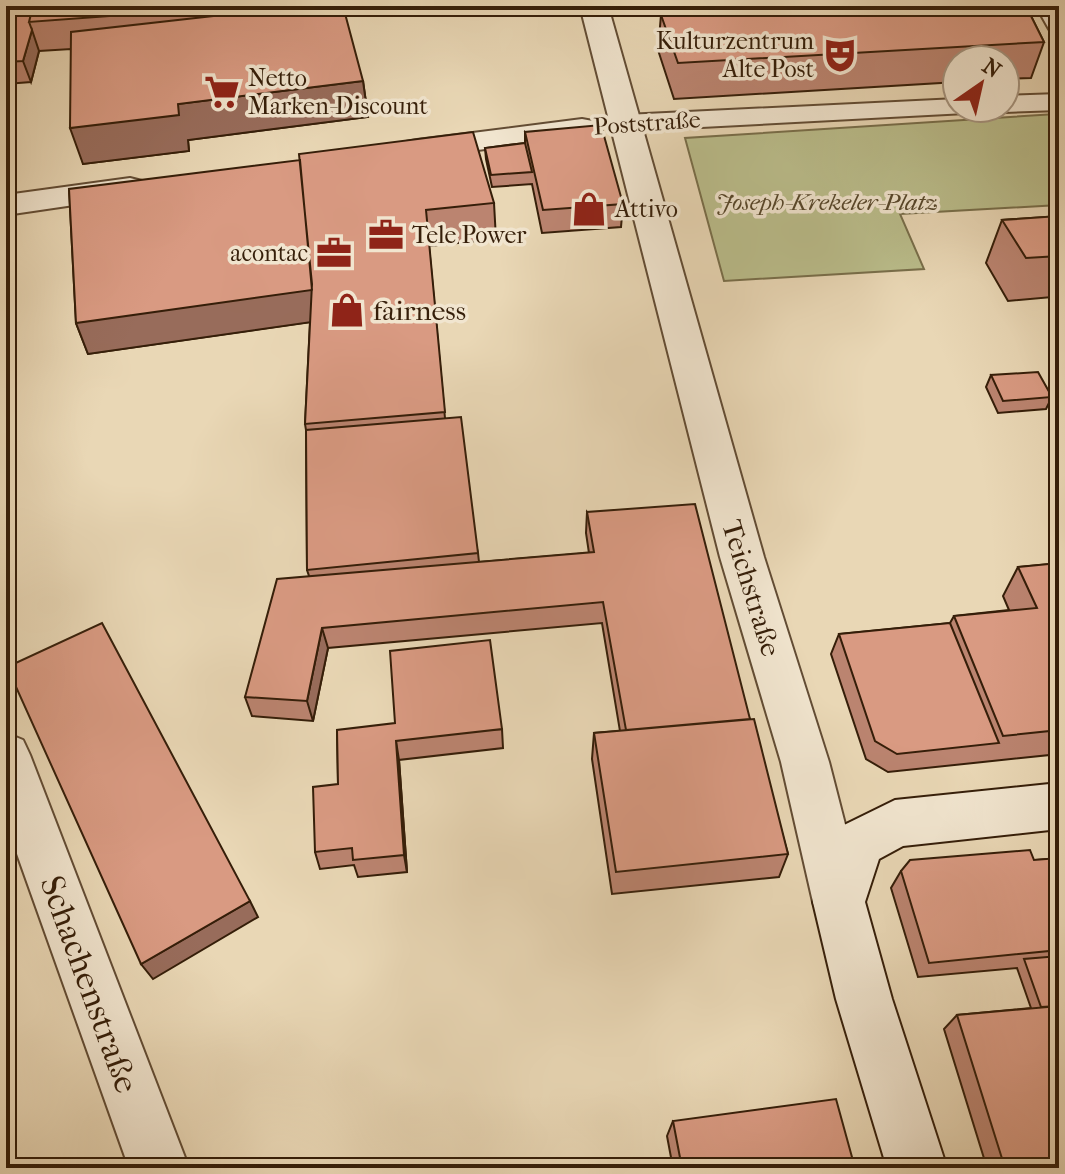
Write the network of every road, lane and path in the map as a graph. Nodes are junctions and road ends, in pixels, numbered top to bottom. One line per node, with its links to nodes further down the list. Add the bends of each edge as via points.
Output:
1 (594, 6): 7 (street, Teichstraße)
2 (1050, 6): 3 (street)
3 (1059, 23)
4 (1059, 102): 5 (street)
5 (1021, 103)
6 (941, 108): 7 (street, Poststraße)
7 (625, 123): 8 (street, Poststraße); 13 (street, Teichstraße, via 742,557 805,762)
8 (381, 154)
9 (162, 184): 10 (street)
10 (6, 205)
11 (6, 755): 14 (street, Schachenstraße)
12 (1059, 806): 13 (street, via 895,823 858,844)
13 (839, 902): 15 (street, Teichstraße)
14 (159, 1168)
15 (917, 1168)

